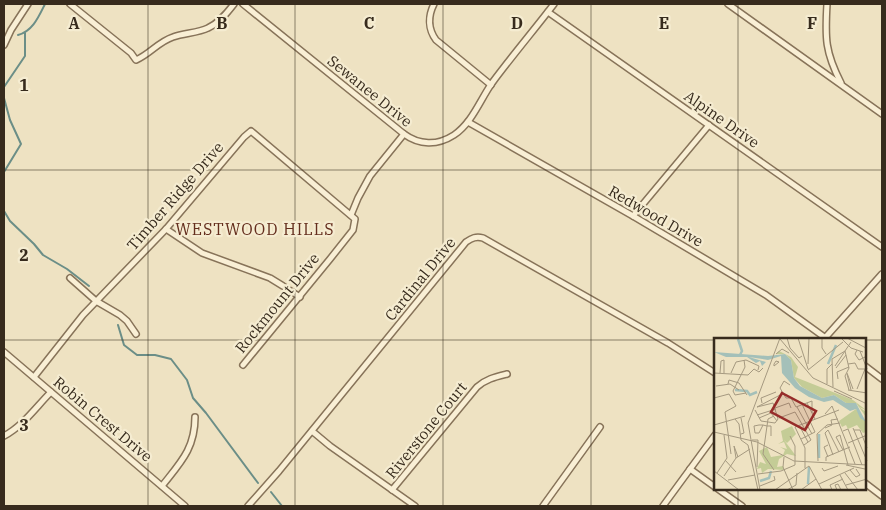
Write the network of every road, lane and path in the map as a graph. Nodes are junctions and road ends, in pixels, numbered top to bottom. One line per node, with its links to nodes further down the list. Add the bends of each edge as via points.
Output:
1 (28, 4): 10 (street)
2 (70, 4): 3 (street, via 136,60 173,36 207,29)
3 (234, 4)
4 (244, 4): 16 (street, Sewanee Drive)
5 (434, 4): 11 (street, via 430,16 433,36)
6 (554, 4): 9 (street, Sewanee Drive)
7 (728, 4): 12 (street)
8 (827, 4): 12 (street, via 827,48)
9 (548, 12): 11 (street, Sewanee Drive); 15 (street, Alpine Drive)
10 (4, 45)
11 (491, 85): 14 (street, Sewanee Drive)
12 (842, 86): 13 (street)
13 (882, 114)
14 (468, 122): 16 (street, Sewanee Drive, via 454,135 437,143 420,143); 18 (street, Redwood Drive)
15 (709, 125): 18 (street); 20 (street, Alpine Drive)
16 (404, 134): 17 (street, Rockmount Drive, via 370,176)
17 (351, 215): 19 (street, Timber Ridge Drive, via 251,132); 23 (street, Rockmount Drive, via 356,220 353,230)
18 (633, 216): 26 (street, Redwood Drive, via 766,295)
19 (166, 229): 23 (street, via 202,252 270,278); 24 (street, Timber Ridge Drive)
20 (882, 247)
21 (882, 274): 26 (street)
22 (70, 278): 24 (street)
23 (300, 297): 28 (street, Rockmount Drive)
24 (96, 301): 25 (street, via 120,315); 32 (street, Timber Ridge Drive)
25 (136, 334)
26 (825, 338)
27 (4, 352): 32 (street, Robin Crest Drive)
28 (243, 365)
29 (866, 367): 33 (street)
30 (714, 372): 37 (street, Cardinal Drive, via 668,343 478,237 466,242)
31 (507, 374): 44 (street, Riverstone Court, via 493,377 477,387)
32 (34, 377): 34 (street, Robin Crest Drive)
33 (882, 379)
34 (51, 392): 38 (street, via 23,422); 42 (street, Robin Crest Drive)
35 (195, 417): 42 (street, via 191,444)
36 (600, 427): 50 (street)
37 (312, 431): 44 (street); 48 (street, Cardinal Drive)
38 (4, 436)
39 (714, 436): 40 (street)
40 (690, 469): 43 (street); 51 (street)
41 (866, 484): 46 (street)
42 (162, 486): 47 (street, Robin Crest Drive)
43 (714, 487)
44 (392, 490): 49 (street)
45 (719, 490): 52 (street)
46 (882, 496)
47 (186, 506)
48 (248, 506)
49 (415, 506)
50 (543, 506)
51 (663, 506)
52 (742, 506)

